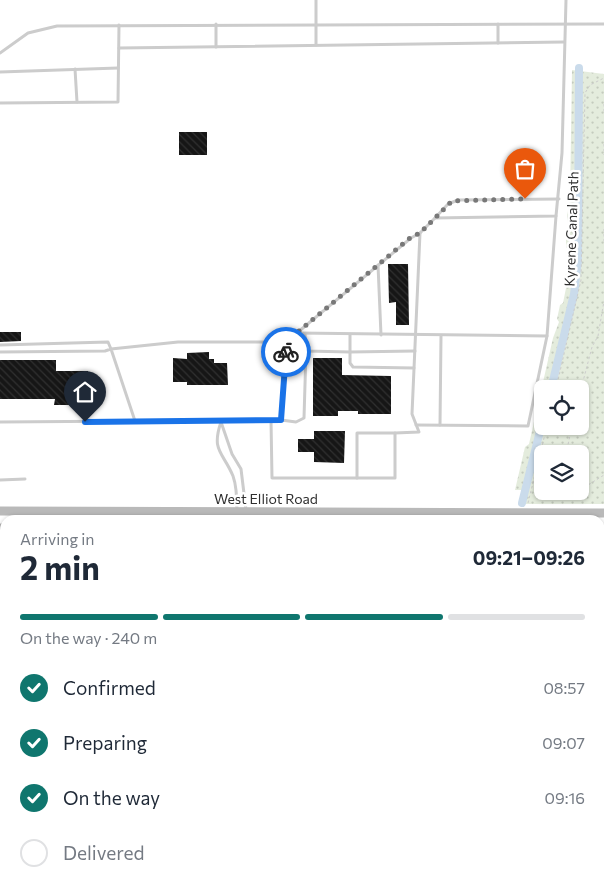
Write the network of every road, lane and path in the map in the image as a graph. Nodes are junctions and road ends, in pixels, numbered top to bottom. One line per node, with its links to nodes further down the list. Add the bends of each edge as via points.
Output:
1 (316, 0): 4 (lane)
2 (566, 0): 6 (lane)
3 (216, 24): 4 (lane); 8 (lane); 12 (lane)
4 (316, 24): 5 (lane); 11 (lane)
5 (498, 24): 6 (lane); 10 (lane)
6 (566, 24): 7 (lane); 9 (lane)
7 (604, 24)
8 (119, 25): 13 (lane); 14 (lane, via 50,27 22,37)
9 (564, 42): 10 (lane); 25 (lane)
10 (498, 43): 11 (lane)
11 (316, 45): 12 (lane)
12 (216, 47): 13 (lane)
13 (119, 48): 15 (lane)
14 (0, 53)
15 (118, 68): 16 (lane); 19 (lane, via 118,102)
16 (75, 69): 17 (lane); 19 (lane)
17 (0, 72)
18 (604, 78): 48 (path, Kyrene Canal Path, via 590,85 585,93 581,280)
19 (77, 102): 20 (lane)
20 (0, 103)
21 (604, 104): 22 (path)
22 (604, 114)
23 (604, 144): 24 (path)
24 (604, 155)
25 (559, 199): 26 (lane); 27 (lane, via 458,200 448,204)
26 (556, 216): 27 (lane); 39 (lane)
27 (435, 218): 29 (lane)
28 (604, 229): 30 (path)
29 (420, 233): 31 (lane); 37 (lane)
30 (604, 242)
31 (378, 265): 33 (lane); 36 (lane)
32 (604, 301): 49 (path, via 598,336)
33 (296, 333): 34 (lane); 40 (lane)
34 (305, 334): 35 (lane); 43 (lane)
35 (350, 335): 36 (lane); 46 (lane)
36 (381, 335): 37 (lane)
37 (416, 336): 38 (lane); 44 (lane)
38 (441, 336): 39 (lane); 56 (lane)
39 (547, 336): 56 (lane, via 528,426)
40 (286, 342): 42 (lane, via 178,342); 51 (lane)
41 (0, 345): 42 (lane, via 108,342)
42 (112, 349): 45 (lane); 52 (lane)
43 (306, 351): 46 (lane); 51 (lane, via 304,418 296,422)
44 (415, 351): 46 (lane); 47 (lane)
45 (0, 352)
46 (350, 352): 47 (lane, via 353,367)
47 (414, 368): 55 (lane, via 412,414)
48 (558, 380)
49 (583, 380)
50 (271, 420): 51 (lane); 54 (lane); 60 (lane, via 272,478)
51 (281, 420)
52 (135, 421): 53 (lane); 54 (lane)
53 (0, 422)
54 (221, 422): 68 (lane, via 241,469); 69 (lane, via 216,436 235,483)
55 (416, 425): 56 (lane); 57 (lane, via 419,432)
56 (440, 425)
57 (395, 432): 60 (lane, via 357,433); 60 (lane, via 395,478)
58 (545, 435): 64 (path)
59 (604, 475): 63 (path)
60 (357, 478)
61 (25, 479): 62 (lane)
62 (0, 480)
63 (589, 484)
64 (530, 509): 66 (main road, West Elliot Road); 70 (main road, West Elliot Road)
65 (0, 511): 67 (main road, West Elliot Road)
66 (604, 513)
67 (21, 515)
68 (241, 515)
69 (241, 515)
70 (282, 515)
71 (0, 820): 72 (street)
72 (0, 831)

